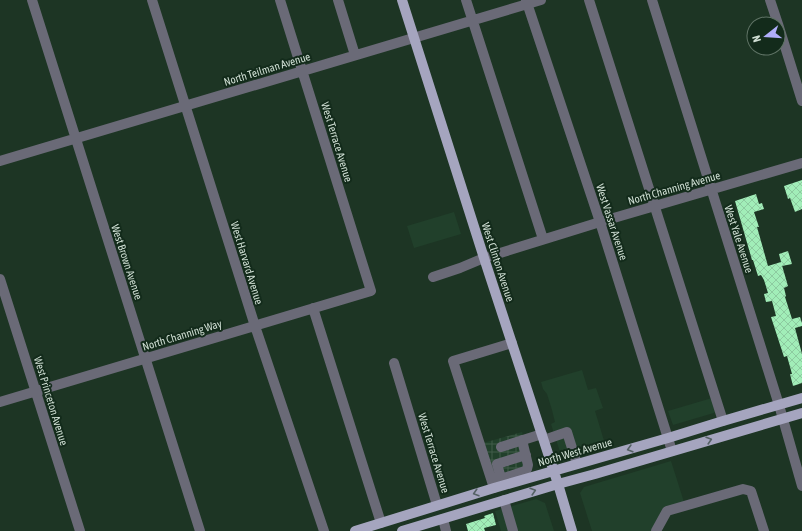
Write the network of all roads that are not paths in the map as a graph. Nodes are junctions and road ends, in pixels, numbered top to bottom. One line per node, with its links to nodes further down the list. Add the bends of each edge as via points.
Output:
1 (32, 0): 20 (street, West Brown Avenue)
2 (152, 0): 19 (street, West Harvard Avenue)
3 (280, 0): 17 (street, West Terrace Avenue)
4 (338, 0): 16 (street)
5 (402, 0): 14 (main road, West Clinton Avenue)
6 (466, 0): 13 (street)
7 (540, 0): 11 (street, North Teilman Avenue)
8 (589, 0): 24 (street)
9 (652, 0): 23 (street, West Yale Avenue)
10 (770, 0): 12 (street)
11 (527, 2): 13 (street, North Teilman Avenue); 25 (street, West Vassar Avenue)
12 (775, 16)
13 (473, 20): 14 (street, North Teilman Avenue); 26 (street)
14 (414, 37): 16 (street, North Teilman Avenue); 27 (main road, West Clinton Avenue)
15 (786, 50): 18 (street)
16 (355, 55): 17 (street, North Teilman Avenue)
17 (302, 71): 19 (street, North Teilman Avenue); 30 (street, West Terrace Avenue)
18 (802, 101)
19 (185, 106): 20 (street, North Teilman Avenue); 32 (street, West Harvard Avenue)
20 (75, 138): 21 (street, North Teilman Avenue); 34 (street, West Brown Avenue)
21 (0, 161)
22 (802, 163): 23 (street, North Channing Avenue)
23 (711, 190): 24 (street, North Channing Avenue); 39 (street, West Yale Avenue)
24 (654, 206): 25 (street, North Channing Avenue); 42 (street)
25 (600, 222): 26 (street, North Channing Avenue); 44 (street, West Vassar Avenue)
26 (543, 240): 27 (street, North Channing Avenue)
27 (484, 258): 28 (street, North Channing Avenue); 33 (main road, West Clinton Avenue)
28 (433, 277)
29 (0, 279): 36 (street, West Princeton Avenue)
30 (371, 291): 31 (street, North Channing Way)
31 (313, 308): 32 (street, North Channing Way); 57 (street)
32 (255, 326): 34 (street, North Channing Way); 60 (street, West Harvard Avenue)
33 (512, 343): 43 (main road, West Clinton Avenue); 51 (street, via 453,361)
34 (145, 359): 36 (street, North Channing Way); 59 (street, West Brown Avenue)
35 (394, 363): 55 (street, West Terrace Avenue)
36 (36, 392): 38 (street, North Channing Way); 58 (street, West Princeton Avenue)
37 (802, 398): 39 (main road, North West Avenue)
38 (0, 402)
39 (779, 405): 41 (street, West Yale Avenue); 42 (main road, North West Avenue)
40 (802, 413): 41 (main road)
41 (782, 419): 47 (main road, one-way to 41); 53 (street, West Yale Avenue)
42 (723, 421): 44 (main road, North West Avenue)
43 (543, 437): 45 (street); 49 (street, via 568,432); 50 (main road, West Clinton Avenue)
44 (668, 438): 47 (street, West Vassar Avenue); 49 (main road, North West Avenue, one-way to 49)
45 (522, 440): 46 (street); 48 (street)
46 (501, 446)
47 (672, 451): 52 (main road)
48 (526, 455): 51 (street, via 527,469); 51 (street, via 497,464)
49 (577, 464): 50 (main road, North West Avenue)
50 (554, 470): 51 (main road, North West Avenue); 52 (main road, West Clinton Avenue)
51 (500, 484): 55 (main road, North West Avenue, one-way to 55)
52 (558, 484): 54 (main road, one-way to 52); 65 (main road, West Clinton Avenue)
53 (802, 486)
54 (504, 500): 56 (main road); 64 (street)
55 (437, 505): 57 (main road, North West Avenue)
56 (443, 519): 62 (main road); 63 (street)
57 (381, 523): 61 (main road, North West Avenue)
58 (80, 531)
59 (200, 531)
60 (324, 531)
61 (355, 531)
62 (402, 531)
63 (446, 531)
64 (513, 531)
65 (572, 531)
66 (656, 531): 67 (street, via 667,511 743,489 751,491)
67 (764, 531)

